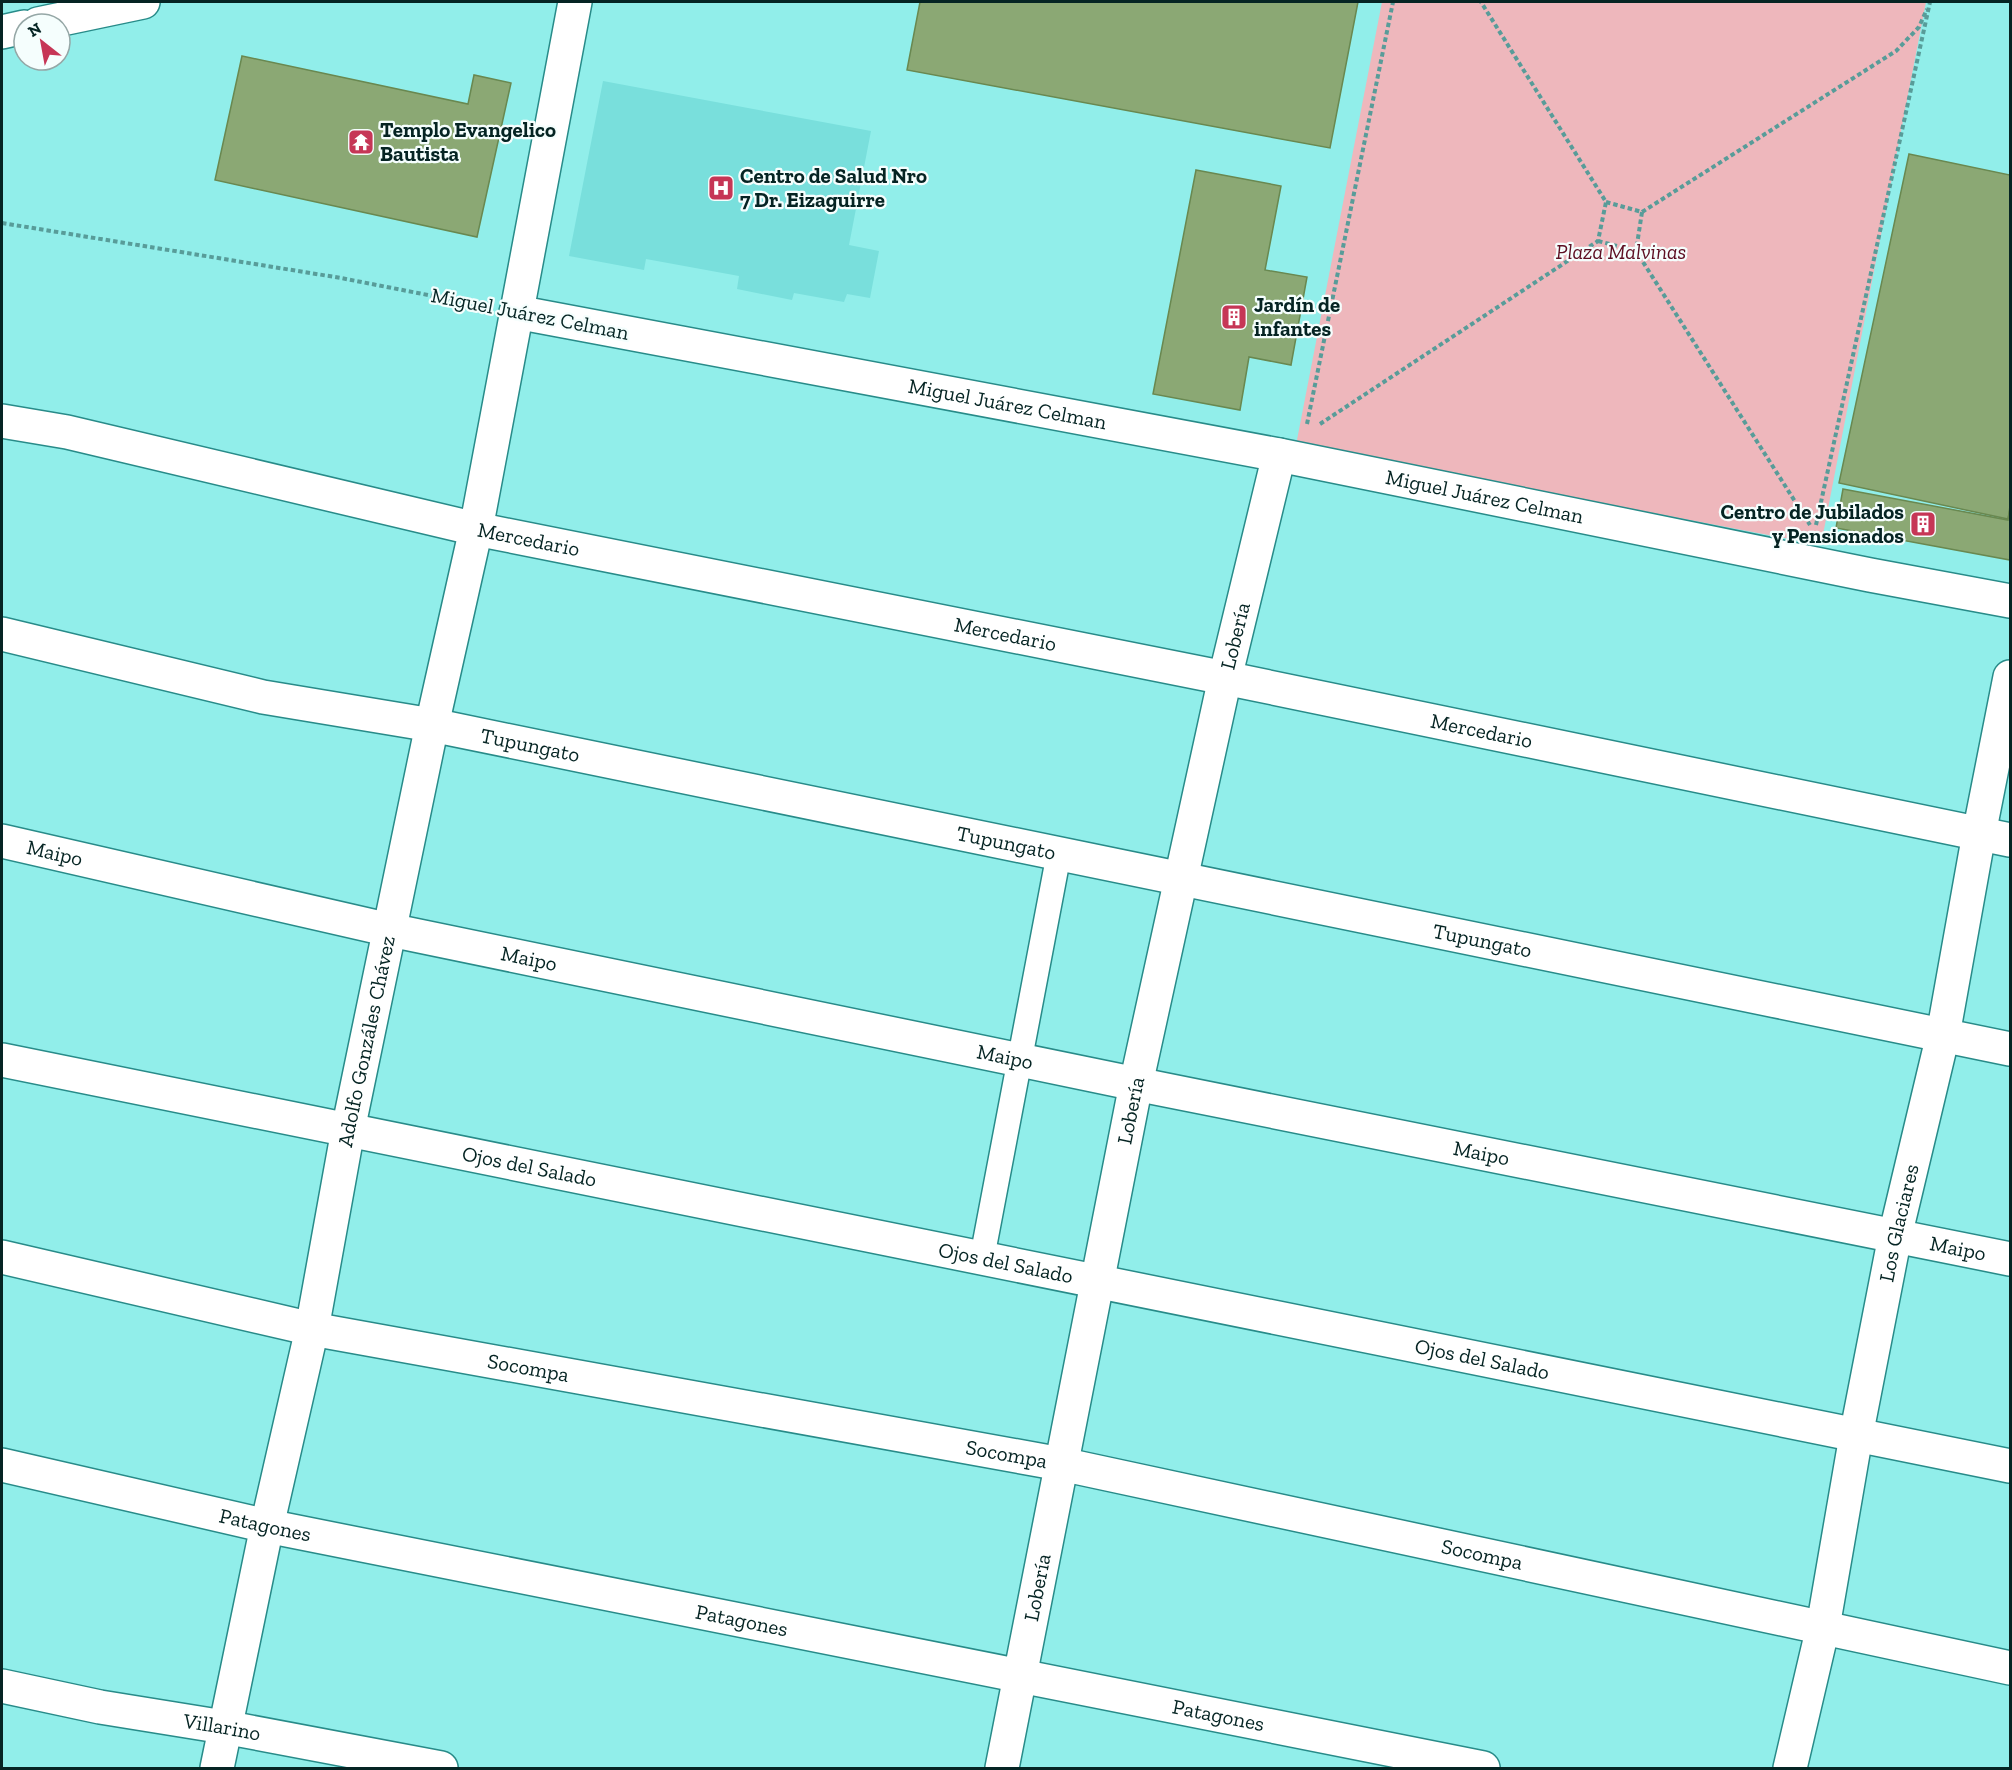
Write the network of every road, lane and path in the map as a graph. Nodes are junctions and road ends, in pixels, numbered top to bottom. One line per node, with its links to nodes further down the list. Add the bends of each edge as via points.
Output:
1 (143, 2): 6 (street)
2 (575, 2): 12 (street, Adolfo Gonzáles Chávez)
3 (1393, 2): 15 (path)
4 (1481, 2): 7 (path)
5 (1930, 2): 8 (path, via 1920,27 1896,51); 11 (path, via 1815,534)
6 (72, 17)
7 (1606, 202): 8 (path); 10 (path)
8 (1642, 212): 11 (path)
9 (2, 223): 12 (path, Miguel Juárez Celman, via 341,278)
10 (1598, 241): 11 (path); 14 (path)
11 (1636, 251)
12 (516, 312): 16 (street, Miguel Juárez Celman); 17 (street, Adolfo Gonzáles Chávez)
13 (2, 422): 17 (street, Mercedario, via 67,432)
14 (1314, 428)
15 (1304, 435)
16 (1279, 455): 18 (street, Miguel Juárez Celman); 21 (street, Lobería)
17 (476, 529): 21 (street, Mercedario); 22 (street, Adolfo Gonzáles Chávez)
18 (2010, 601)
19 (2, 634): 22 (street, Tupungato, via 263,697)
20 (2010, 677): 23 (street, Los Glaciares)
21 (1226, 678): 23 (street, Mercedario); 27 (street, Lobería)
22 (432, 725): 26 (street, Tupungato); 28 (street, Adolfo Gonzáles Chávez)
23 (1979, 834): 24 (street, Mercedario); 29 (street, Los Glaciares)
24 (2010, 840)
25 (2, 841): 28 (street, Maipo)
26 (1059, 853): 27 (street, Tupungato); 32 (lane)
27 (1182, 879): 29 (street, Tupungato); 33 (street, Lobería)
28 (390, 930): 32 (street, Maipo); 34 (street, Adolfo Gonzáles Chávez)
29 (1943, 1035): 30 (street, Tupungato); 35 (street, Los Glaciares)
30 (2010, 1049)
31 (2, 1060): 34 (street, Ojos del Salado)
32 (1020, 1060): 33 (street, Maipo); 37 (lane)
33 (1136, 1084): 35 (street, Maipo); 39 (street, Lobería)
34 (348, 1130): 37 (street, Ojos del Salado); 40 (street, Adolfo Gonzáles Chávez)
35 (1895, 1236): 38 (street, Maipo); 41 (street, Los Glaciares)
36 (2, 1257): 40 (street, Socompa)
37 (982, 1258): 39 (street, Ojos del Salado)
38 (2010, 1259)
39 (1097, 1281): 41 (street, Ojos del Salado); 42 (street, Lobería)
40 (312, 1329): 42 (street, Socompa); 45 (street, Adolfo Gonzáles Chávez)
41 (1856, 1436): 44 (street, Ojos del Salado); 46 (street, Los Glaciares)
42 (1061, 1464): 46 (street, Socompa); 48 (street, Lobería)
43 (2, 1465): 45 (street, Patagones)
44 (2010, 1466)
45 (267, 1526): 48 (street, Patagones); 50 (street, Adolfo Gonzáles Chávez)
46 (1823, 1627): 47 (street, Socompa); 55 (street, Los Glaciares)
47 (2010, 1668)
48 (1021, 1677): 53 (street, Lobería); 54 (street, Patagones)
49 (2, 1686): 50 (street, Villarino)
50 (224, 1727): 51 (street, Adolfo Gonzáles Chávez); 52 (street, Villarino)
51 (217, 1768)
52 (441, 1768)
53 (1002, 1768)
54 (1483, 1768)
55 (1790, 1768)

